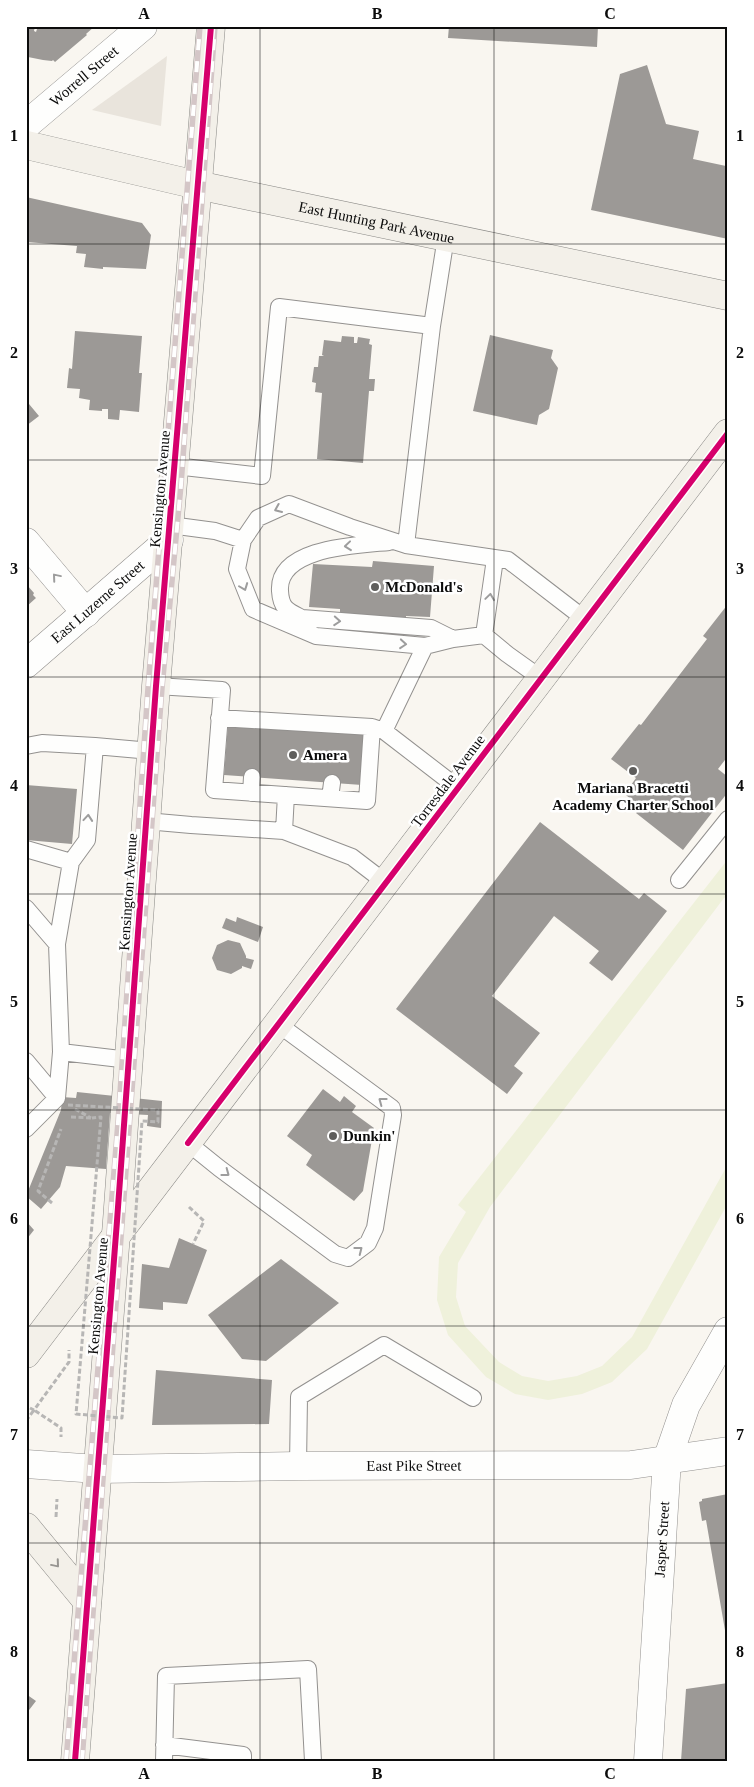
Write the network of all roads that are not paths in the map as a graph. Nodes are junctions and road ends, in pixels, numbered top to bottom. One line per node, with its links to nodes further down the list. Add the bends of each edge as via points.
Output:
1 (143, 26): 3 (street, Worrell Street)
2 (211, 26): 5 (main road, Kensington Avenue)
3 (26, 125)
4 (26, 145): 5 (main road, East Hunting Park Avenue)
5 (197, 185): 6 (main road, East Hunting Park Avenue); 10 (main road, Kensington Avenue)
6 (446, 237): 7 (main road, East Hunting Park Avenue); 8 (lane)
7 (728, 296)
8 (432, 326): 10 (lane, via 279,307 262,476); 14 (lane)
9 (728, 434): 17 (main road, Torresdale Avenue)
10 (175, 466): 11 (main road, Kensington Avenue)
11 (170, 532): 12 (lane, via 215,531); 16 (street, East Luzerne Street); 23 (main road, Kensington Avenue)
12 (243, 540): 14 (lane, one-way to 12, via 290,504 258,518); 20 (lane, one-way to 20, via 238,568 253,609 316,636)
13 (26, 542): 16 (street, one-way to 13)
14 (401, 543): 15 (lane); 19 (lane, one-way to 19, via 334,548 303,556 285,572 280,586 286,610 302,618 431,628)
15 (495, 559): 17 (lane, via 508,560); 18 (lane, one-way to 15)
16 (86, 613): 21 (street, East Luzerne Street)
17 (586, 620): 22 (main road, Torresdale Avenue)
18 (484, 635): 19 (lane); 22 (lane)
19 (453, 639): 20 (lane)
20 (425, 646): 25 (lane)
21 (26, 664)
22 (542, 679): 30 (main road, Torresdale Avenue)
23 (156, 686): 24 (lane, via 222,690); 28 (main road, Kensington Avenue)
24 (219, 718): 25 (lane); 31 (lane, via 214,790 251,785)
25 (378, 729): 30 (lane); 31 (lane, via 367,801 331,791)
26 (34, 745): 27 (lane); 29 (lane)
27 (94, 746): 28 (lane); 36 (lane, one-way to 27, via 87,840)
28 (151, 751): 33 (main road, Kensington Avenue)
29 (26, 755)
30 (458, 788): 38 (main road, Torresdale Avenue)
31 (286, 795): 34 (lane)
32 (728, 819): 37 (lane)
33 (146, 821): 34 (lane); 43 (main road, Kensington Avenue)
34 (284, 831): 38 (lane, via 352,857)
35 (26, 849): 36 (lane)
36 (71, 862): 40 (lane)
37 (679, 880)
38 (386, 883): 41 (main road, Torresdale Avenue)
39 (26, 908): 40 (lane)
40 (57, 944): 42 (lane)
41 (278, 1024): 47 (main road, Torresdale Avenue); 47 (lane, one-way to 41, via 335,1254 348,1258 368,1243 375,1228 392,1108)
42 (61, 1052): 43 (lane); 45 (lane)
43 (129, 1060): 48 (main road, Kensington Avenue)
44 (26, 1061): 45 (lane)
45 (63, 1101): 46 (lane)
46 (26, 1129)
47 (188, 1143): 48 (main road, Torresdale Avenue)
48 (116, 1237): 50 (main road, Torresdale Avenue); 56 (main road, Kensington Avenue)
49 (728, 1331): 53 (street, Jasper Street, via 686,1405)
50 (26, 1354)
51 (473, 1398): 55 (lane, via 384,1345 299,1397)
52 (728, 1451): 53 (street, East Pike Street)
53 (667, 1460): 55 (street, East Pike Street, via 631,1466); 63 (street, Jasper Street)
54 (26, 1464): 56 (street, East Pike Street)
55 (298, 1466): 56 (street, East Pike Street)
56 (97, 1469): 58 (main road, Kensington Avenue)
57 (26, 1527): 58 (main road, one-way to 58)
58 (87, 1601): 60 (main road, Kensington Avenue)
59 (164, 1753): 61 (lane, via 244,1755); 62 (lane, via 166,1676 308,1669)
60 (75, 1761)
61 (243, 1761)
62 (313, 1761)
63 (648, 1761)

